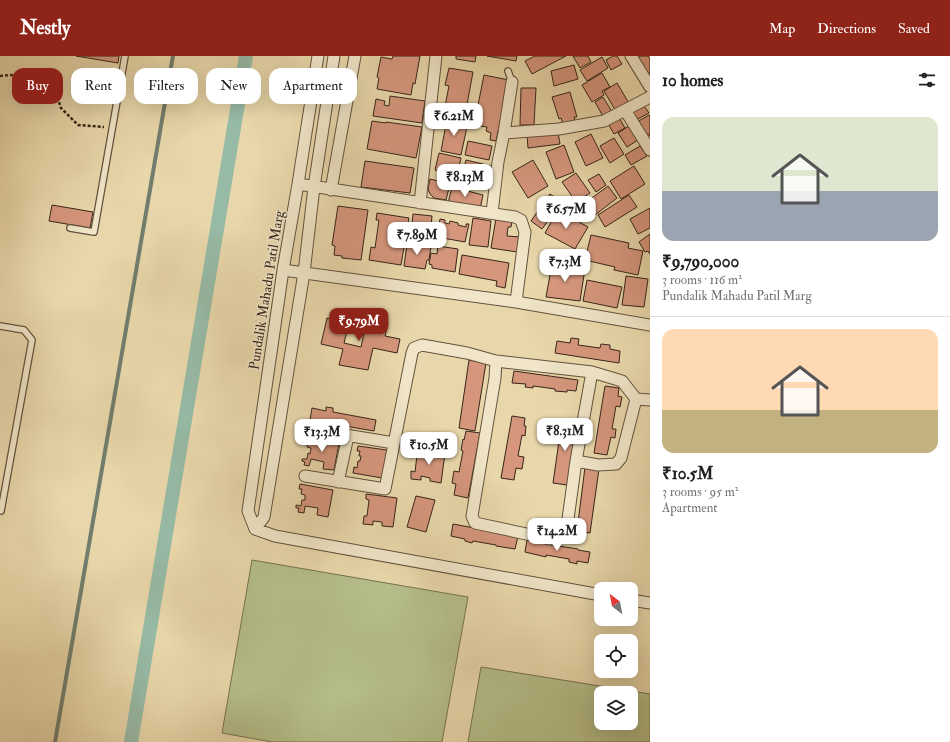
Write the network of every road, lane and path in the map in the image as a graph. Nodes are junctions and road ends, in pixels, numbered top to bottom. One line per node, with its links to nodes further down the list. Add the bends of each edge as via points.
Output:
1 (125, 56): 12 (lane)
2 (318, 56): 15 (street, Pundalik Mahadu Patil Marg)
3 (334, 56): 16 (street)
4 (355, 56): 17 (street)
5 (436, 56): 18 (street)
6 (631, 56): 9 (street)
7 (0, 76): 12 (path, via 36,73 53,85 61,108 78,125)
8 (510, 77): 13 (street)
9 (650, 87)
10 (650, 98): 11 (street)
11 (625, 110): 13 (street, via 604,121 559,129); 14 (street)
12 (113, 128): 20 (lane, via 94,232)
13 (504, 133): 19 (street)
14 (650, 150)
15 (298, 184): 16 (street); 21 (street, Pundalik Mahadu Patil Marg)
16 (314, 187): 17 (street); 22 (street)
17 (331, 190): 18 (street)
18 (420, 203): 19 (street)
19 (492, 213): 23 (street, via 515,217 521,220 524,226)
20 (70, 228)
21 (283, 270): 22 (street); 37 (street, Pundalik Mahadu Patil Marg, via 248,511)
22 (304, 273): 23 (street); 37 (street, via 264,517)
23 (516, 302): 24 (street)
24 (650, 325)
25 (0, 326): 36 (lane, via 24,330 32,340)
26 (496, 361): 27 (street); 32 (street, via 422,345 414,348); 33 (street, via 472,516 475,523 558,539 565,533)
27 (592, 372): 28 (street, via 622,381); 33 (street)
28 (636, 399): 29 (street); 33 (street, via 621,458 616,464)
29 (650, 400)
30 (309, 429): 31 (street)
31 (348, 436): 32 (street); 35 (street)
32 (394, 443): 35 (street, via 385,489)
33 (576, 460)
34 (305, 476): 35 (street)
35 (338, 482)
36 (0, 511)
37 (255, 528): 38 (street, via 275,536)
38 (594, 594)
39 (638, 601): 40 (street)
40 (650, 604)

